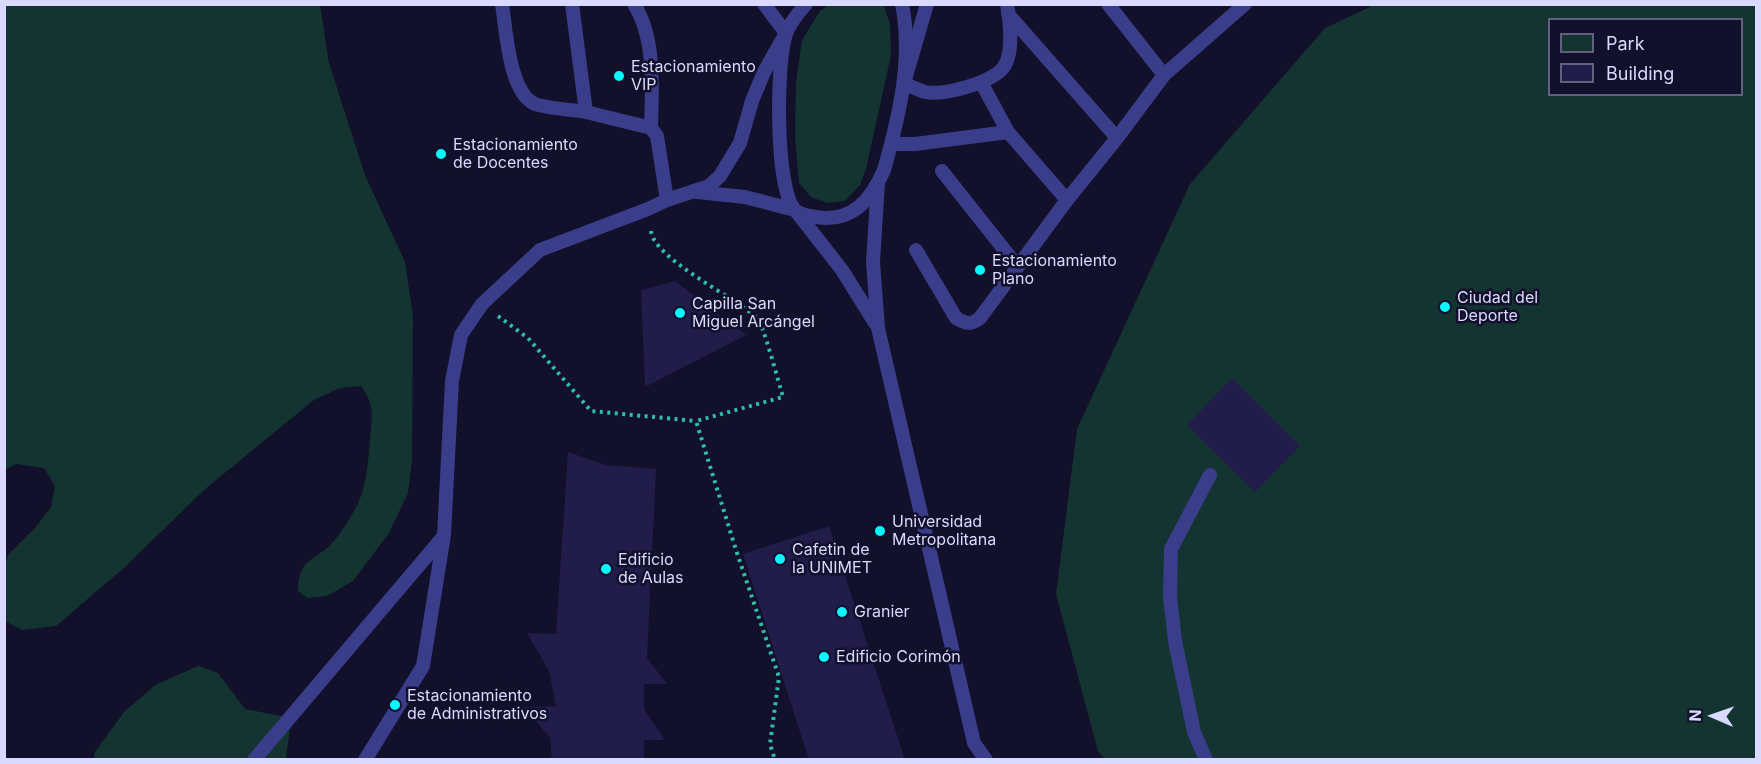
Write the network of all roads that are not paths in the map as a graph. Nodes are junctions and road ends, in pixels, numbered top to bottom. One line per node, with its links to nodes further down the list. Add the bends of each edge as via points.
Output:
1 (502, 4): 16 (lane, via 515,78 522,92 534,104)
2 (572, 4): 16 (lane)
3 (634, 4): 17 (lane, via 647,32)
4 (764, 4): 12 (lane)
5 (806, 4): 12 (lane)
6 (902, 4): 15 (lane, via 906,26)
7 (927, 4): 15 (lane)
8 (1108, 4): 13 (lane)
9 (1245, 4): 11 (lane)
10 (1008, 9): 14 (lane, via 1010,45 1003,68); 19 (lane)
11 (1227, 10): 13 (lane)
12 (786, 33): 23 (lane, via 764,72 740,143 720,176); 26 (lane, via 778,78 780,130 782,160)
13 (1164, 75): 19 (lane)
14 (981, 82): 15 (lane, via 950,92 926,92); 18 (lane)
15 (904, 83): 20 (lane)
16 (586, 112): 17 (lane)
17 (651, 128): 24 (lane, via 657,136)
18 (1008, 132): 20 (lane); 25 (lane)
19 (1117, 138): 25 (lane)
20 (891, 144): 22 (lane)
21 (942, 171): 28 (lane)
22 (878, 183): 26 (lane, via 858,208 846,216 822,218); 29 (lane, via 873,262)
23 (695, 191): 24 (lane); 26 (lane, via 746,197)
24 (667, 200): 31 (lane, via 540,250 482,304 461,335 452,381)
25 (1066, 200): 28 (lane)
26 (795, 210): 29 (lane, via 842,270)
27 (915, 250): 28 (lane, via 957,318 964,323 980,318)
28 (1018, 267)
29 (878, 328): 34 (lane, via 974,743)
30 (1210, 475): 35 (lane, via 1171,549 1170,597 1194,732)
31 (444, 536): 32 (lane); 33 (lane, via 423,666)
32 (254, 759)
33 (365, 759)
34 (986, 759)
35 (1206, 759)

